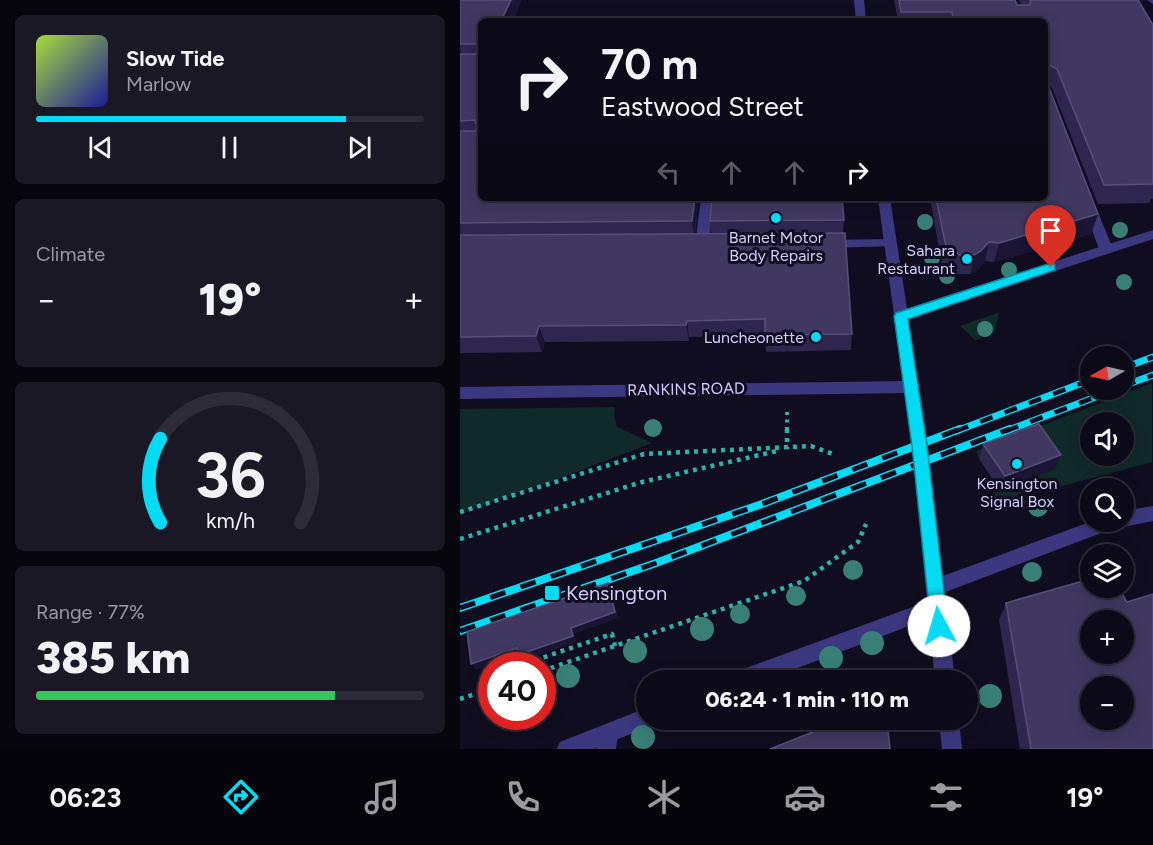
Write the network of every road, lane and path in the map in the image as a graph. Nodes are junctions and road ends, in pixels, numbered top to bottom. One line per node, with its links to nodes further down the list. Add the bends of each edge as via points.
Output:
1 (859, 0): 2 (street)
2 (861, 18)
3 (1083, 190): 10 (street)
4 (707, 201): 9 (street)
5 (884, 201): 7 (street)
6 (1153, 234): 10 (street)
7 (890, 243): 8 (street); 11 (street)
8 (817, 244)
9 (702, 245)
10 (1106, 249): 11 (street)
11 (901, 316): 12 (street)
12 (911, 387): 13 (street, RANKINS ROAD); 23 (street)
13 (460, 393)
14 (787, 412): 15 (path)
15 (787, 449): 16 (path, via 811,446); 17 (path, via 644,454); 22 (path, via 642,482)
16 (836, 455)
17 (460, 512)
18 (1153, 513): 19 (street)
19 (1134, 517)
20 (866, 524): 26 (path, via 858,542 804,581)
21 (1084, 532): 23 (street)
22 (460, 539)
23 (936, 587): 24 (street)
24 (937, 607): 30 (street); 31 (street)
25 (554, 642): 27 (path)
26 (615, 646): 28 (path, via 612,634); 29 (path)
27 (555, 652)
28 (556, 653)
29 (556, 666)
30 (767, 670)
31 (944, 670)
32 (478, 693): 33 (path)
33 (460, 699)
34 (636, 724): 36 (street)
35 (950, 730): 38 (street)
36 (607, 741): 37 (street)
37 (567, 749)
38 (952, 749)

